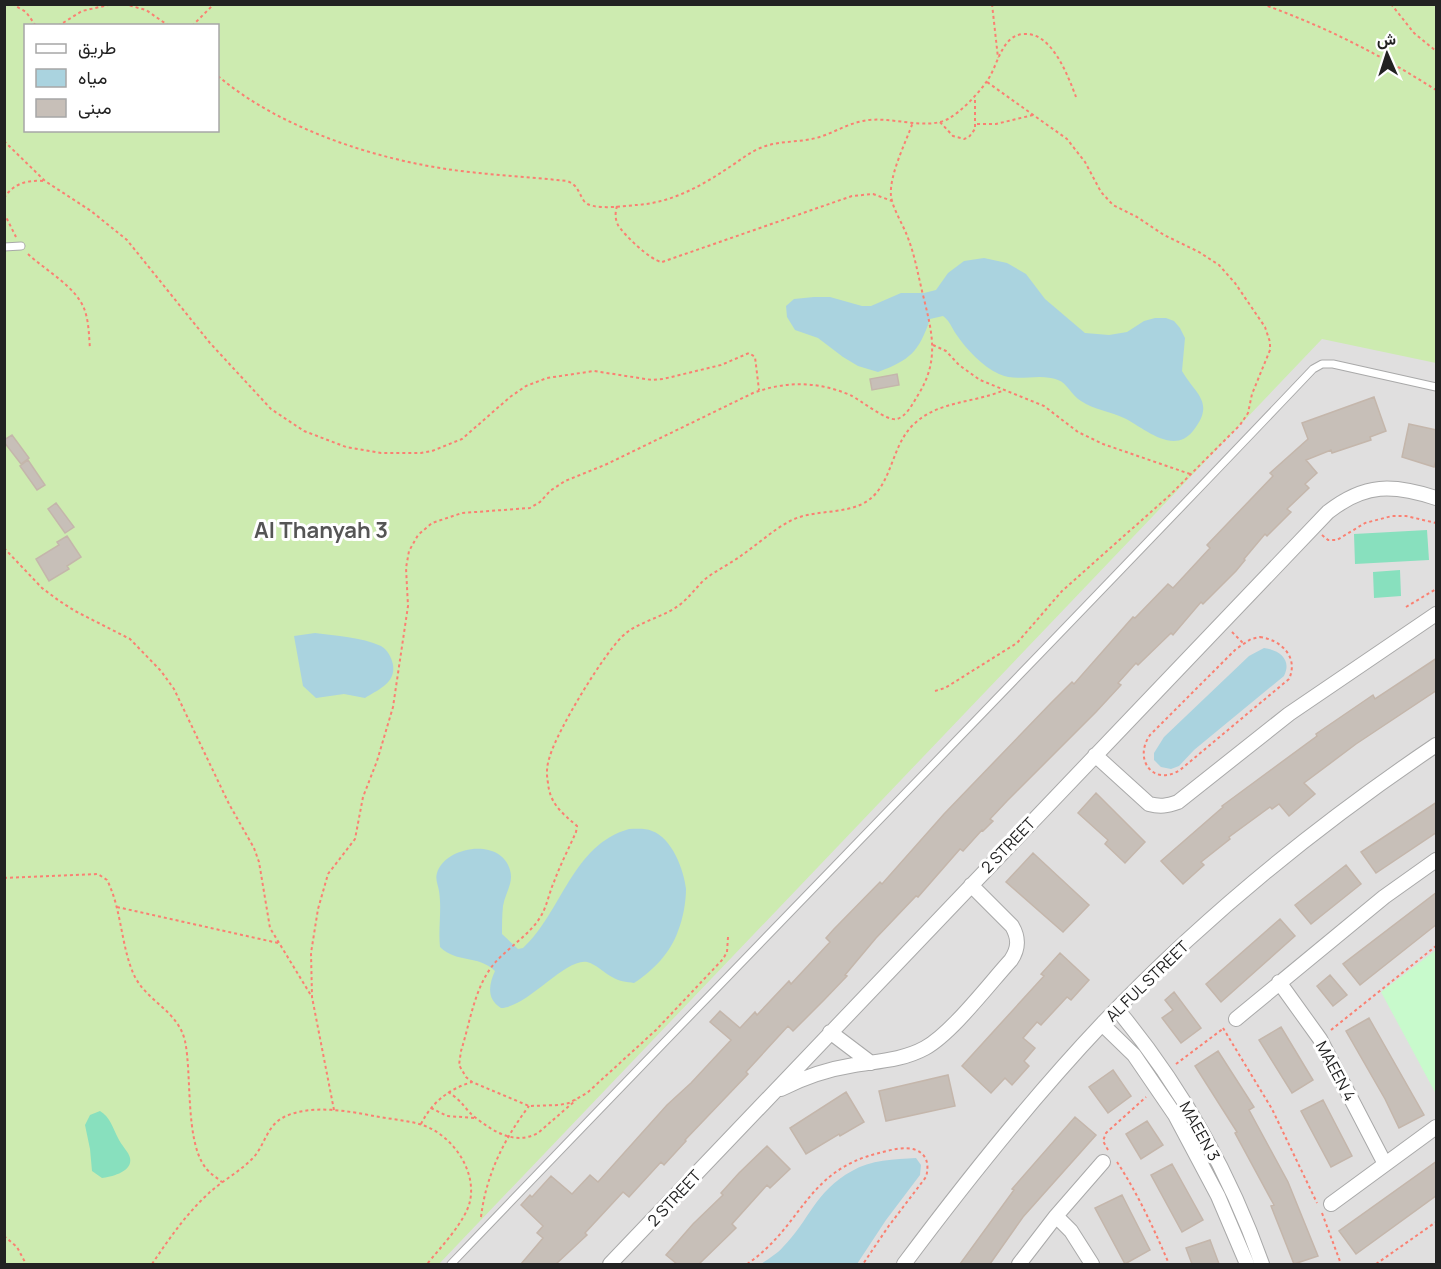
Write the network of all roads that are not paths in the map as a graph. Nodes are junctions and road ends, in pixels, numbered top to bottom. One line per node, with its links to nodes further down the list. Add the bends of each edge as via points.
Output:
1 (21, 246): 2 (lane)
2 (4, 247)
3 (1437, 387): 23 (lane, via 1333,364 1313,369)
4 (1437, 498): 7 (street, 2 STREET, via 1390,487 1341,501)
5 (1437, 614): 7 (street, via 1288,714 1169,806 1149,804)
6 (1437, 745): 11 (street, AL FUL STREET, via 1293,849)
7 (1095, 754): 9 (street, 2 STREET)
8 (1437, 860): 10 (street, via 1384,897)
9 (971, 885): 14 (street, 2 STREET); 15 (street, via 1012,926 1018,943 1016,952 936,1041 915,1052)
10 (1279, 982): 12 (street); 19 (street, MAEEN 4, via 1320,1039)
11 (1117, 1009): 13 (street, AL FUL STREET); 28 (street, MAEEN 3, via 1165,1072 1216,1159)
12 (1236, 1019)
13 (1102, 1024): 24 (street, AL FUL STREET, via 992,1150); 27 (street, MAEEN 3, via 1134,1055 1175,1115 1213,1186)
14 (830, 1032): 15 (street); 16 (street, 2 STREET)
15 (871, 1063): 16 (street, via 820,1073)
16 (773, 1092): 22 (street, 2 STREET)
17 (1437, 1128): 19 (street)
18 (1110, 1158): 21 (street)
19 (1385, 1164): 20 (street)
20 (1331, 1204)
21 (1056, 1216): 25 (street); 26 (street)
22 (619, 1262)
23 (451, 1264)
24 (904, 1264)
25 (1019, 1264)
26 (1092, 1264)
27 (1246, 1264)
28 (1262, 1264)

